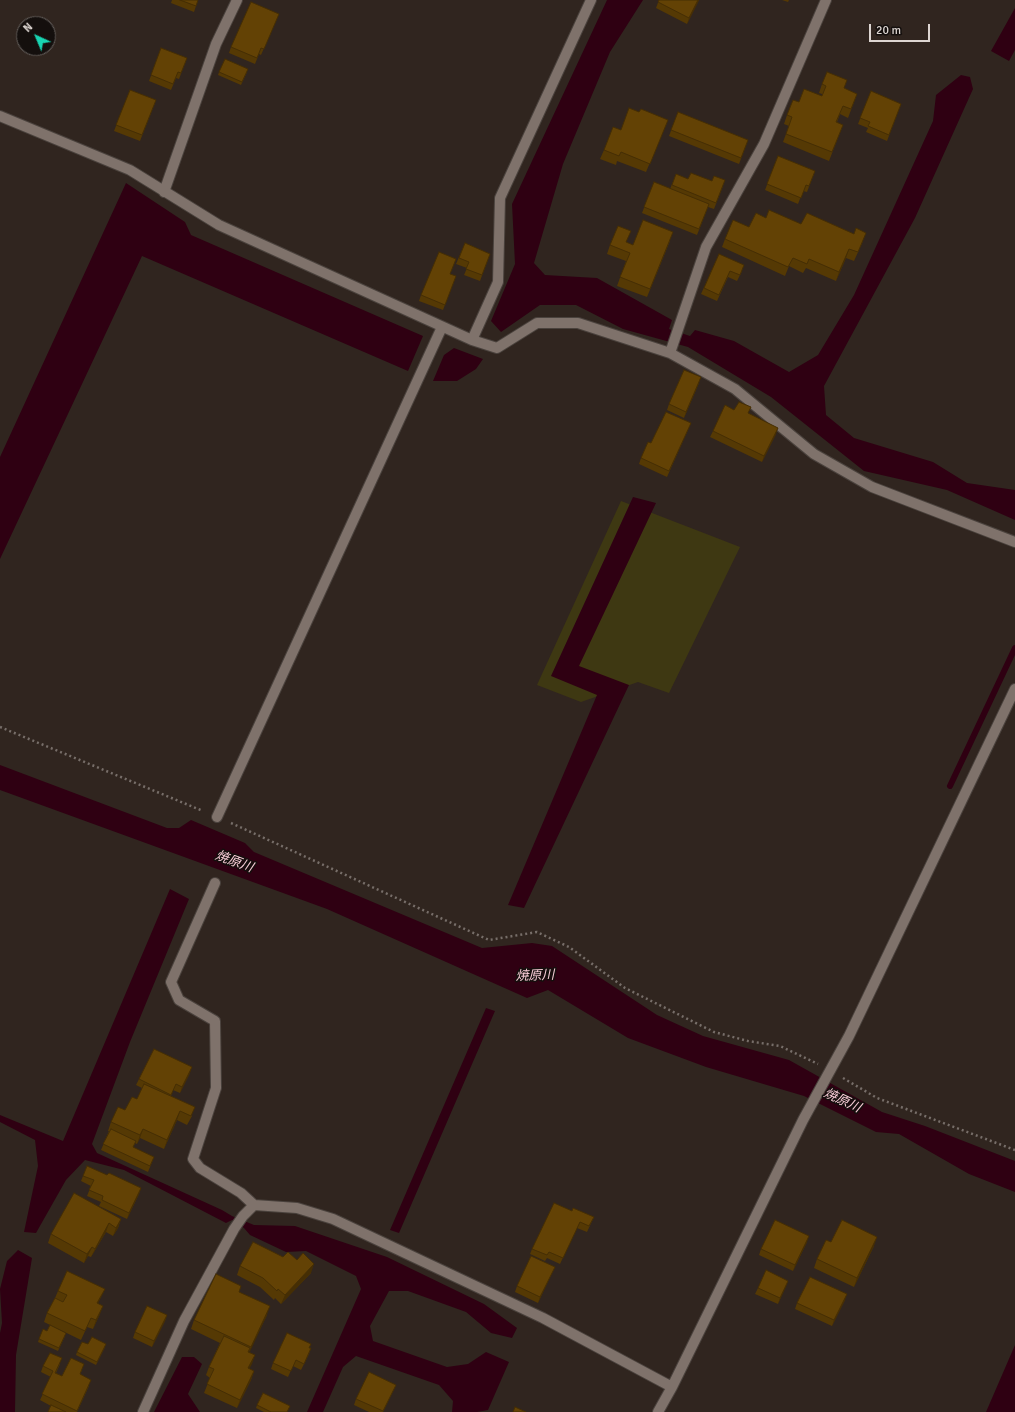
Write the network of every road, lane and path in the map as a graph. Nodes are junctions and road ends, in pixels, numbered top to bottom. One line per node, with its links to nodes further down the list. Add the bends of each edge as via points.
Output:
1 (236, 0): 5 (street, via 216,44)
2 (591, 0): 7 (street, via 500,198 498,282)
3 (826, 0): 8 (street, via 764,144 706,247)
4 (0, 116): 5 (street, via 130,170)
5 (164, 192): 6 (street, via 219,225)
6 (442, 326): 7 (street); 12 (street)
7 (472, 340): 8 (street, via 497,348 537,323 578,324)
8 (672, 349): 9 (street, via 736,389 814,454 872,487)
9 (1015, 542)
10 (1015, 688): 14 (street)
11 (0, 727): 12 (path)
12 (216, 817): 14 (path, via 489,940 537,932 569,947 625,988 714,1032 780,1046)
13 (215, 883): 16 (street, via 170,982 179,1000 214,1021 216,1088 193,1159 200,1168 241,1193)
14 (831, 1070): 15 (path, via 877,1098); 17 (street, via 803,1120)
15 (1015, 1150)
16 (254, 1205): 17 (street, via 297,1208 333,1219 543,1318); 18 (street, via 234,1229 184,1321)
17 (672, 1387): 19 (street)
18 (143, 1412)
19 (658, 1412)

